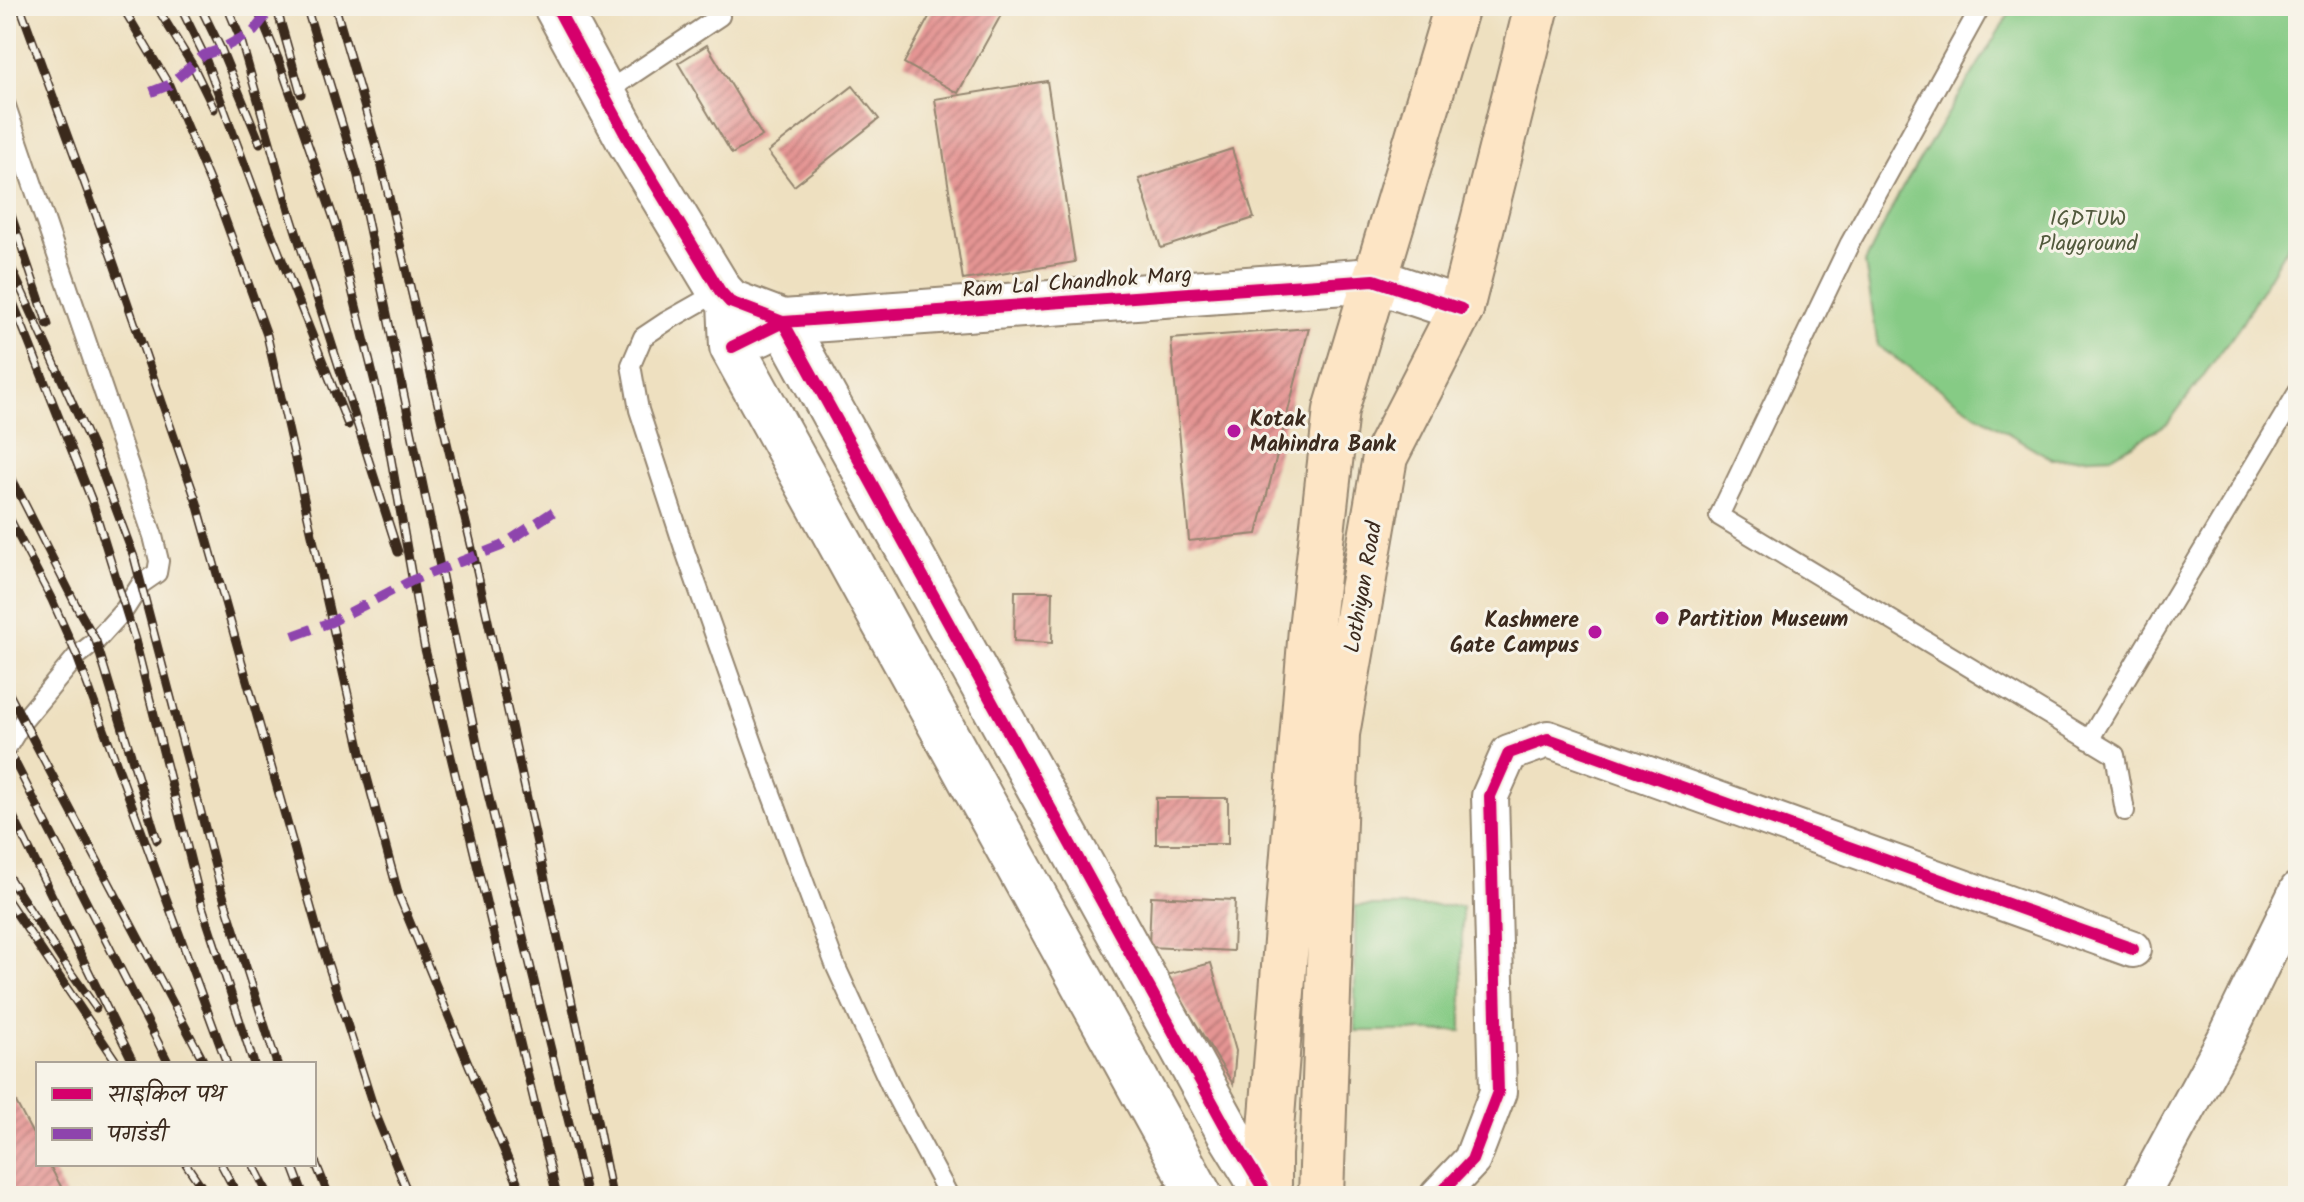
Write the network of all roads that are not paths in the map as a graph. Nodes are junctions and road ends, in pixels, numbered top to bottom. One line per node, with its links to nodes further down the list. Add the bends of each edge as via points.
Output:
1 (556, 6): 6 (street)
2 (1457, 6): 8 (main road, Lothiyan Road)
3 (1537, 6): 10 (main road, Lothiyan Road)
4 (1981, 6): 14 (lane, via 1850,243 1719,516)
5 (720, 16): 6 (lane)
6 (603, 94): 9 (street)
7 (6, 106): 15 (lane, via 159,561 157,573 77,656)
8 (1374, 280): 10 (street); 11 (street, Ram Lal Chandhok Marg); 21 (main road, Lothiyan Road, via 1336,410 1311,629)
9 (725, 297): 11 (street); 12 (street); 20 (lane, via 643,337 631,365 639,410 836,967)
10 (1461, 309): 22 (main road, Lothiyan Road, via 1385,457 1337,734)
11 (783, 322): 12 (street); 21 (street, via 1228,1131)
12 (732, 347): 19 (street)
13 (2298, 392): 14 (lane)
14 (2089, 740): 16 (lane, via 2115,755)
15 (6, 749)
16 (2125, 811)
17 (2298, 890): 24 (street)
18 (2133, 949): 23 (street, via 1548,739 1509,753 1490,796 1498,1092 1472,1160)
19 (1186, 1191)
20 (949, 1196)
21 (1269, 1196)
22 (1321, 1196)
23 (1438, 1196)
24 (2140, 1196)

